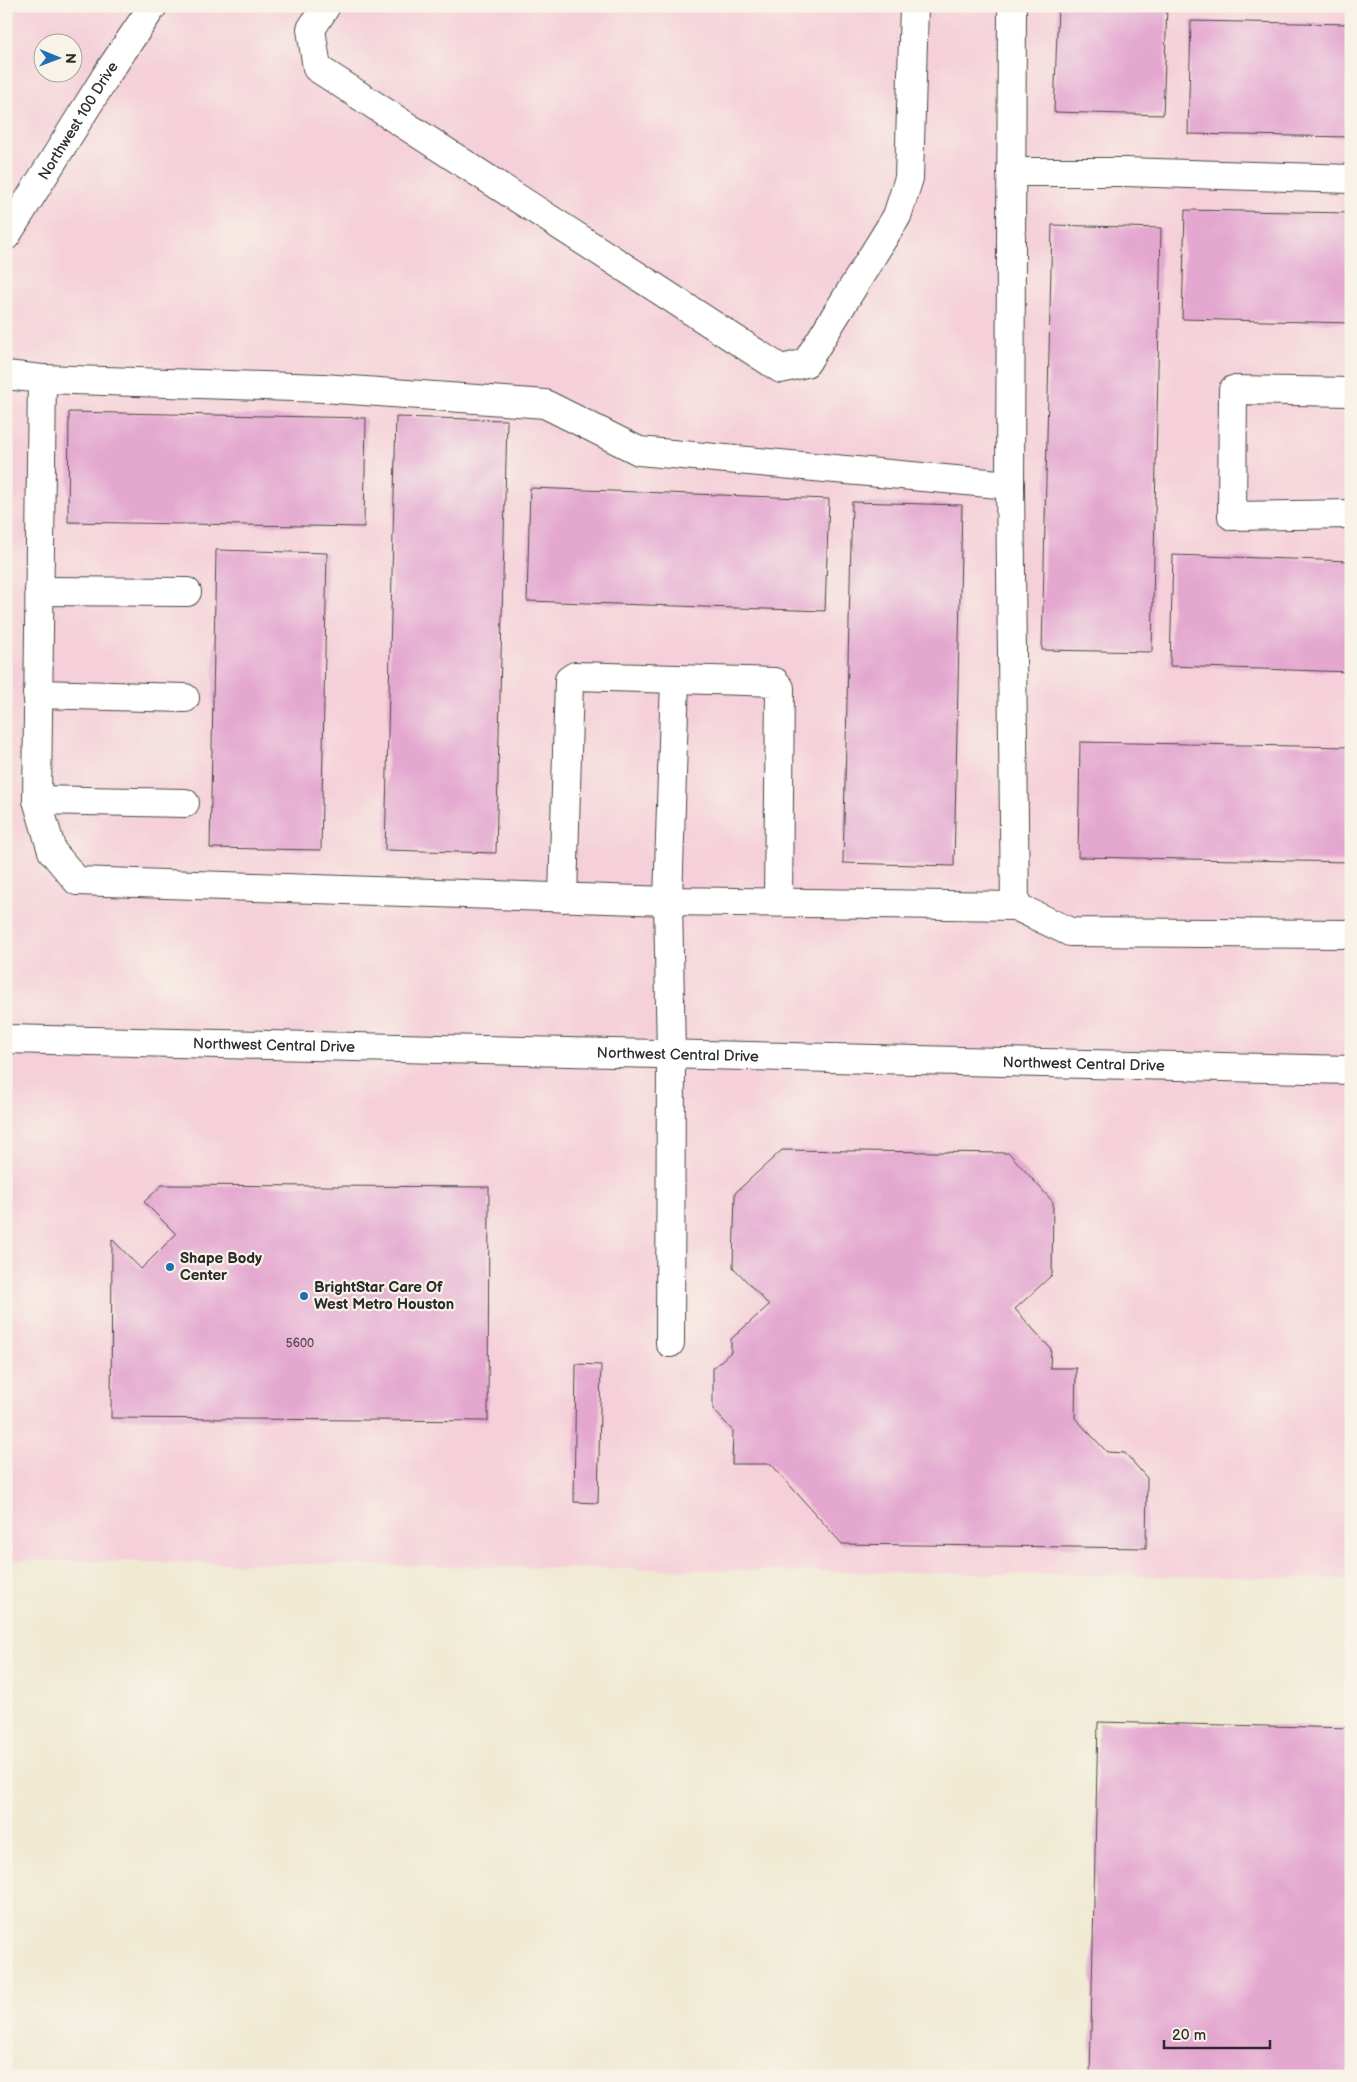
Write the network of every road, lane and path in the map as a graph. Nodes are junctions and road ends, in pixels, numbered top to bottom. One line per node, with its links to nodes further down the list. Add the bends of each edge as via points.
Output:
1 (153, 6): 7 (street, Northwest 100 Drive)
2 (326, 6): 3 (street, via 311,29 317,68 781,369 806,363 897,216 909,178)
3 (914, 6)
4 (1012, 6): 5 (street)
5 (1011, 172): 6 (street); 11 (street)
6 (1351, 179)
7 (6, 236)
8 (6, 375): 9 (street)
9 (42, 379): 11 (street, via 323,388 545,404 639,451); 13 (street)
10 (1351, 392): 12 (street, via 1233,390 1232,516)
11 (1010, 485): 23 (street)
12 (1351, 514)
13 (39, 591): 14 (street); 16 (street)
14 (187, 592)
15 (675, 679): 20 (street, via 574,676 569,680); 21 (street); 22 (street, via 775,682 780,688)
16 (38, 694): 17 (street); 18 (street)
17 (185, 698)
18 (37, 800): 19 (street); 20 (street, via 52,851 76,881)
19 (185, 803)
20 (563, 898): 21 (street)
21 (668, 901): 22 (street); 26 (street)
22 (778, 902): 23 (street)
23 (1014, 906): 24 (street, via 1070,932)
24 (1351, 934)
25 (6, 1039): 26 (street, Northwest Central Drive)
26 (671, 1055): 27 (street, Northwest Central Drive); 28 (street)
27 (1351, 1070)
28 (670, 1343)

